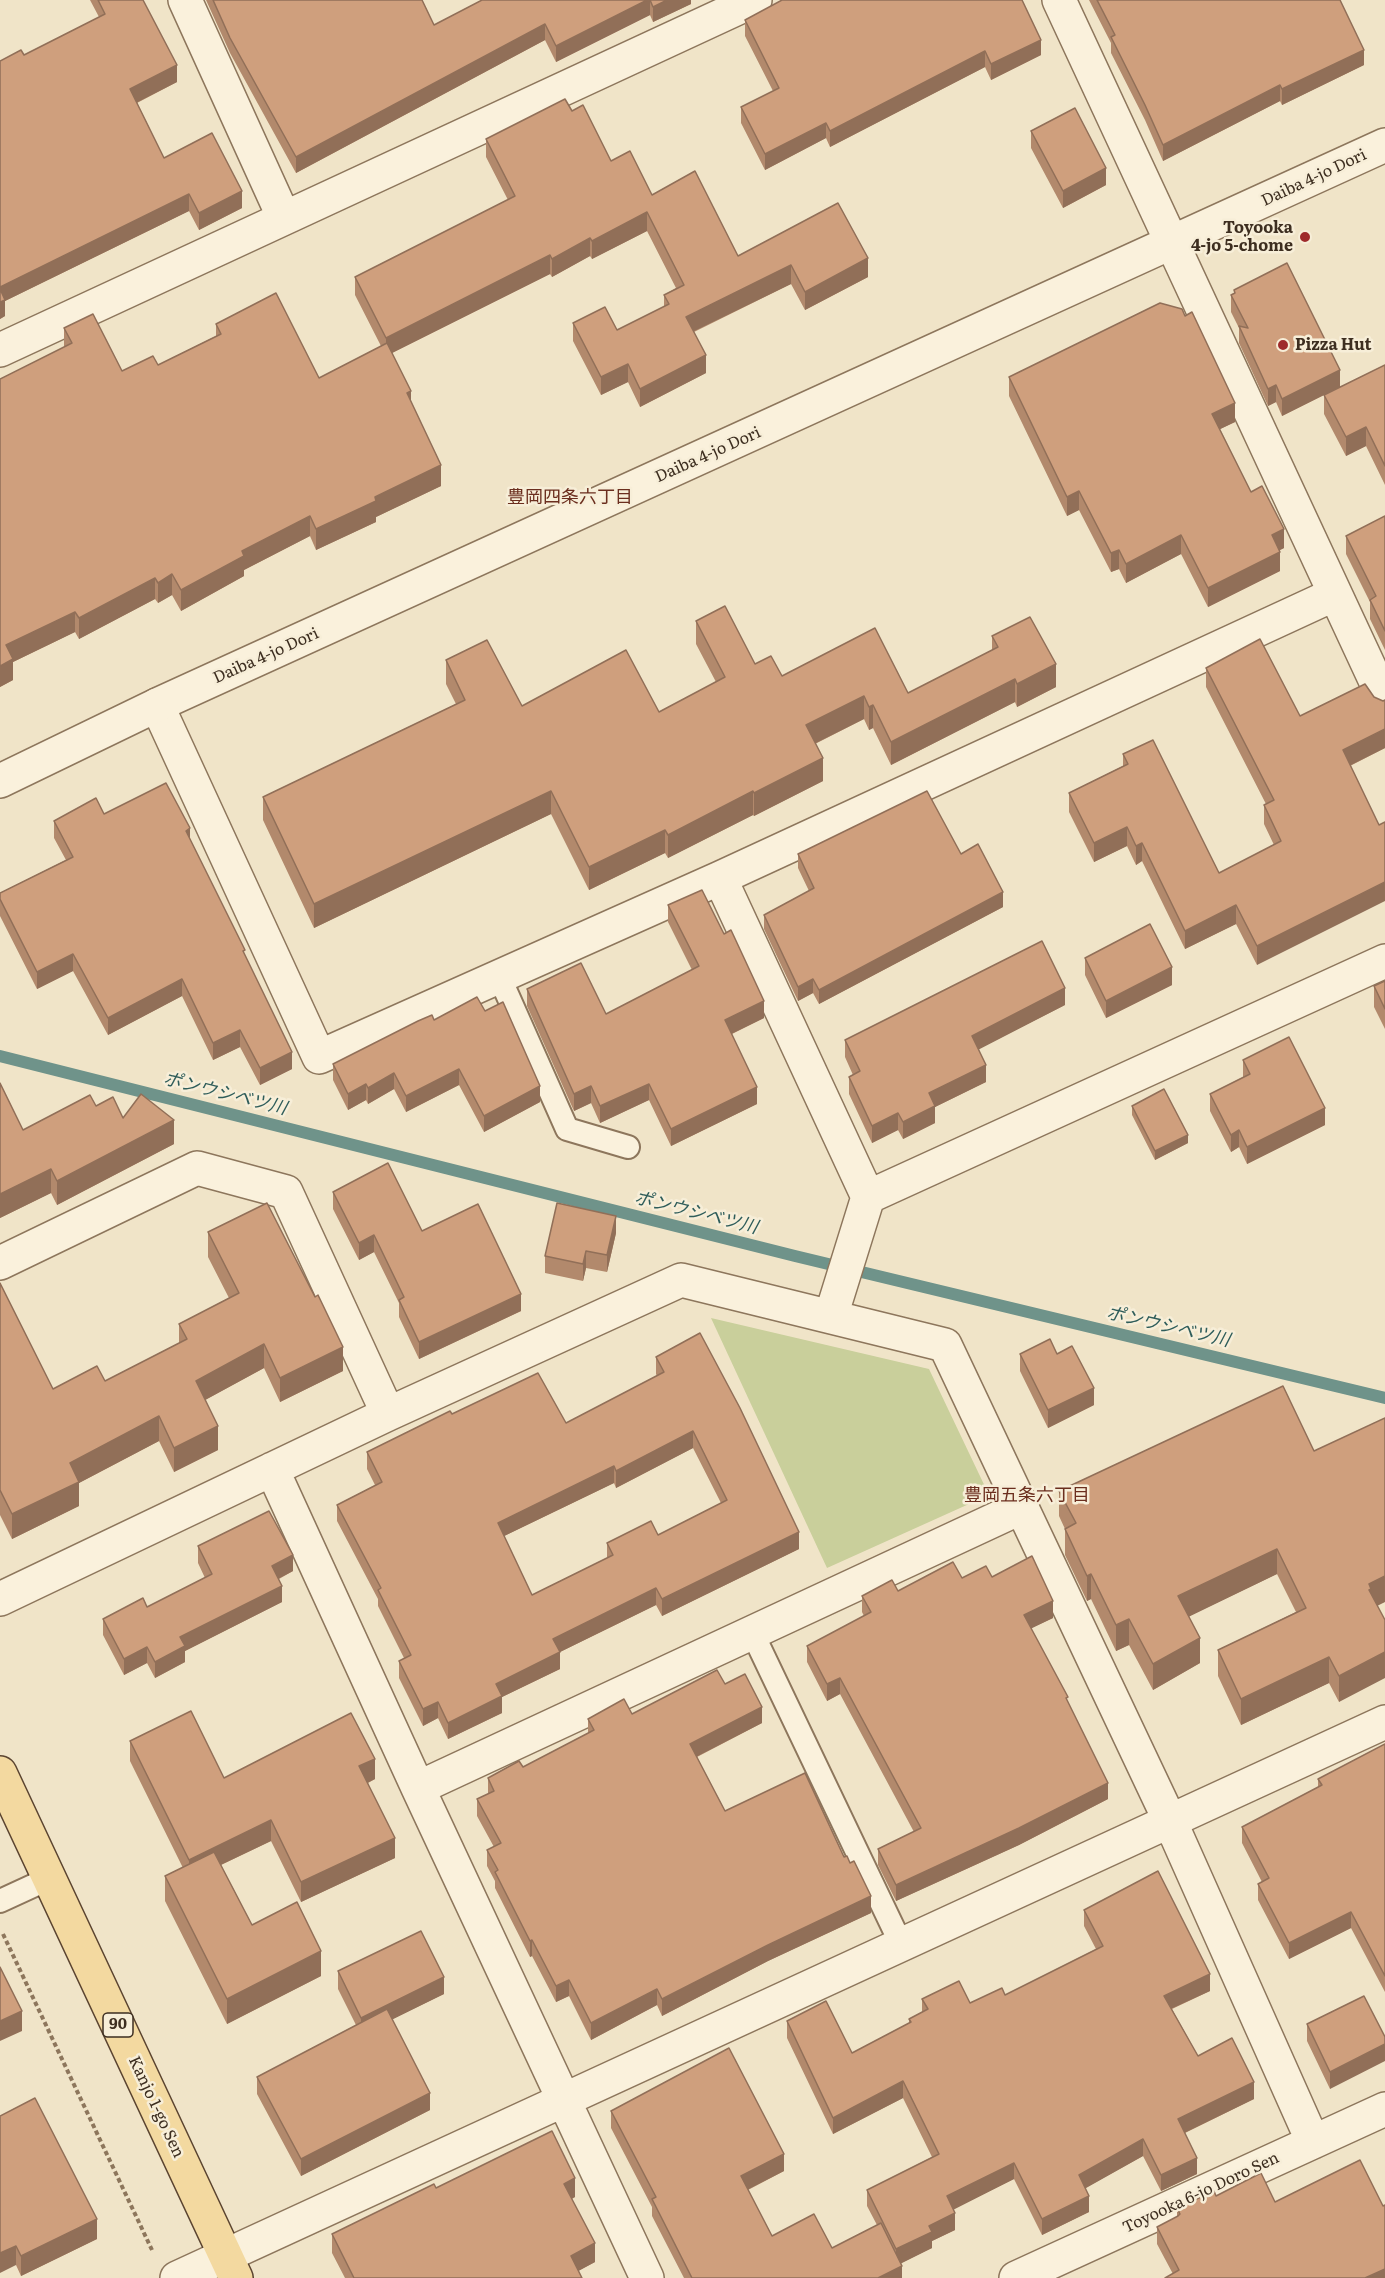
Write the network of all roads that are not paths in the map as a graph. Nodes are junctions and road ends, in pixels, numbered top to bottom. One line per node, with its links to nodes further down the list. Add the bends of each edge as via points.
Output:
1 (185, 0): 5 (street)
2 (755, 0): 5 (street)
3 (1059, 0): 6 (street)
4 (1385, 145): 6 (street, Daiba 4-jo Dori)
5 (284, 218): 7 (street)
6 (1172, 244): 8 (street); 10 (street, Daiba 4-jo Dori)
7 (0, 350)
8 (1335, 594): 9 (street); 12 (street)
9 (1385, 701)
10 (157, 705): 11 (street, Daiba 4-jo Dori); 14 (street, via 319,1057)
11 (0, 781)
12 (720, 878): 14 (street); 16 (street)
13 (1385, 961): 16 (street)
14 (498, 976): 15 (lane, via 567,1129)
15 (628, 1147)
16 (863, 1212): 18 (street)
17 (0, 1263): 19 (street, via 197,1168 286,1192)
18 (835, 1302): 19 (street, via 681,1280); 21 (street, via 945,1345)
19 (388, 1414): 20 (street)
20 (272, 1469): 22 (street); 26 (street)
21 (1022, 1507): 23 (street); 27 (street)
22 (0, 1599)
23 (752, 1632): 26 (street); 30 (lane)
24 (1385, 1722): 27 (street)
25 (0, 1773): 28 (main road, Kanjo 1-go Sen / 90)
26 (418, 1788): 31 (street)
27 (1170, 1821): 30 (street); 33 (street)
28 (50, 1878): 29 (lane); 35 (main road, Kanjo 1-go Sen / 90)
29 (0, 1901)
30 (901, 1944): 31 (street)
31 (564, 2100): 35 (street); 36 (street)
32 (1381, 2120): 33 (street, Toyooka 6-jo Doro Sen)
33 (1313, 2142): 37 (street, Toyooka 6-jo Doro Sen)
34 (166, 2267): 35 (street)
35 (231, 2267)
36 (647, 2278)
37 (1016, 2278)

